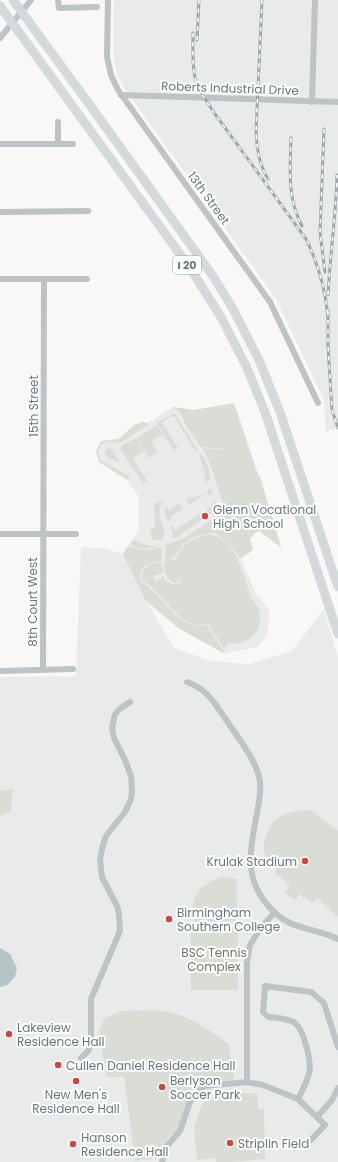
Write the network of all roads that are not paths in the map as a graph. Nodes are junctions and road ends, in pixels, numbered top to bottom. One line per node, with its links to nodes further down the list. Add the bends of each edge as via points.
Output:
1 (13, 0): 25 (highway, I 20, via 213,276 233,309 259,360 280,412)
2 (31, 0): 8 (street)
3 (58, 0): 7 (street, via 59,8)
4 (108, 0): 9 (street, 13th Street, via 107,58 111,75)
5 (315, 0): 10 (street)
6 (0, 6): 26 (highway, I 20, via 190,268 221,317 247,368 264,412)
7 (97, 7)
8 (0, 38)
9 (121, 96): 10 (street, Roberts Industrial Drive); 21 (street, 13th Street, via 270,302)
10 (312, 102): 11 (street, Roberts Industrial Drive)
11 (338, 102)
12 (58, 122): 14 (street)
13 (0, 144): 14 (street)
14 (58, 144): 15 (street)
15 (73, 144)
16 (88, 211): 17 (street)
17 (0, 212)
18 (0, 279): 19 (street)
19 (44, 279): 20 (street); 23 (street, 15th Street)
20 (87, 279)
21 (318, 403)
22 (0, 534): 23 (street)
23 (43, 534): 24 (street); 28 (street, 8th Court West)
24 (76, 534)
25 (338, 587)
26 (338, 634)
27 (73, 669): 28 (street)
28 (43, 670): 29 (street)
29 (0, 671)
30 (187, 682): 32 (street, via 208,693 246,749 258,772 260,796 250,853 250,870 253,881)
31 (130, 702): 35 (street, via 115,714 112,728 131,776 131,799 125,812 106,836 100,860 102,877 117,906 120,931 92,994 91,1041 89,1050)
32 (274, 912): 33 (street, via 293,925); 36 (street, via 250,945 247,962)
33 (338, 939)
34 (338, 1048): 38 (street, via 324,1002 311,992 265,986 263,1012 268,1017 296,1024 302,1032 310,1073)
35 (81, 1058)
36 (247, 1082): 38 (street, via 276,1089); 42 (street, via 205,1086 198,1091 190,1102 180,1131 166,1147)
37 (338, 1088): 39 (street)
38 (298, 1099): 39 (street)
39 (318, 1117): 40 (street, via 325,1125)
40 (309, 1142)
41 (155, 1162): 42 (street)
42 (163, 1162)

